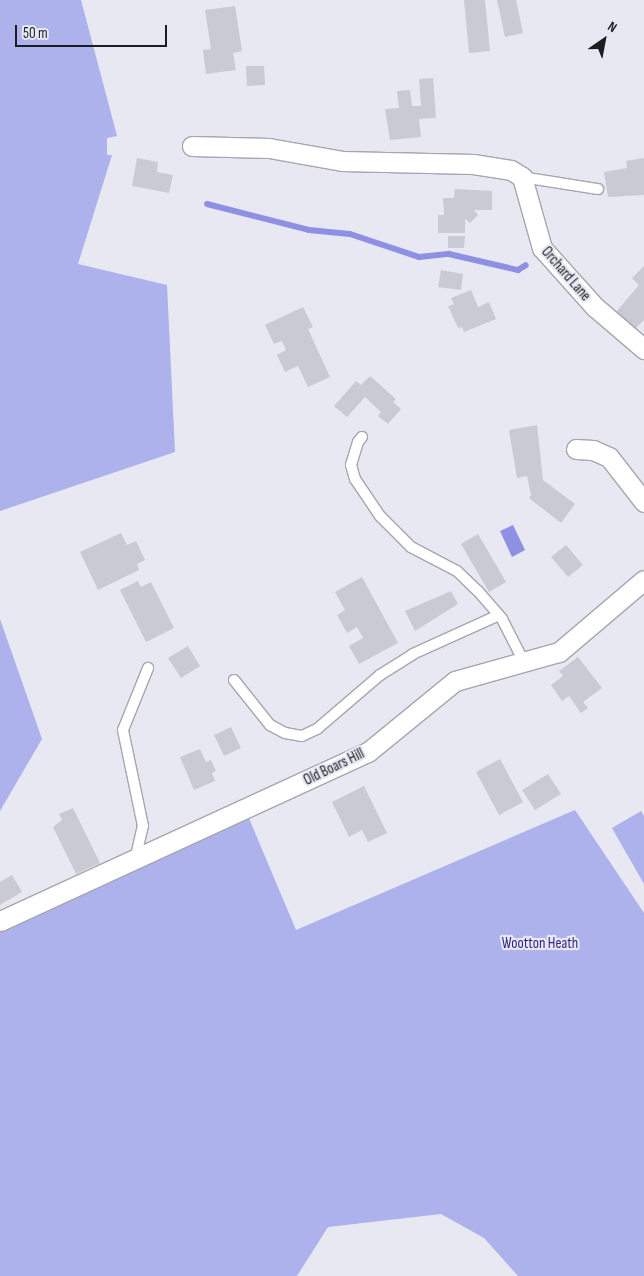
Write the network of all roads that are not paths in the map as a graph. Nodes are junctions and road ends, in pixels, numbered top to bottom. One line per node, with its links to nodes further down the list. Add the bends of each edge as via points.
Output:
1 (192, 146): 2 (street, via 269,148 342,161 473,164 511,170)
2 (522, 177): 3 (lane); 4 (street, Orchard Lane, via 542,248 595,307)
3 (598, 189)
4 (644, 349)
5 (362, 437): 9 (lane, via 351,465 355,479 380,516 411,547 457,571)
6 (576, 449): 7 (street, via 593,450 609,457)
7 (644, 502)
8 (644, 580): 10 (street, Old Boars Hill, via 559,652)
9 (499, 615): 10 (lane); 12 (lane, via 413,654 380,675 317,729 302,736 285,733 270,724)
10 (524, 662): 13 (street, Old Boars Hill, via 455,681 368,752)
11 (148, 668): 13 (lane, via 123,730 143,826)
12 (234, 680)
13 (135, 861): 14 (street, Old Boars Hill)
14 (0, 921)

